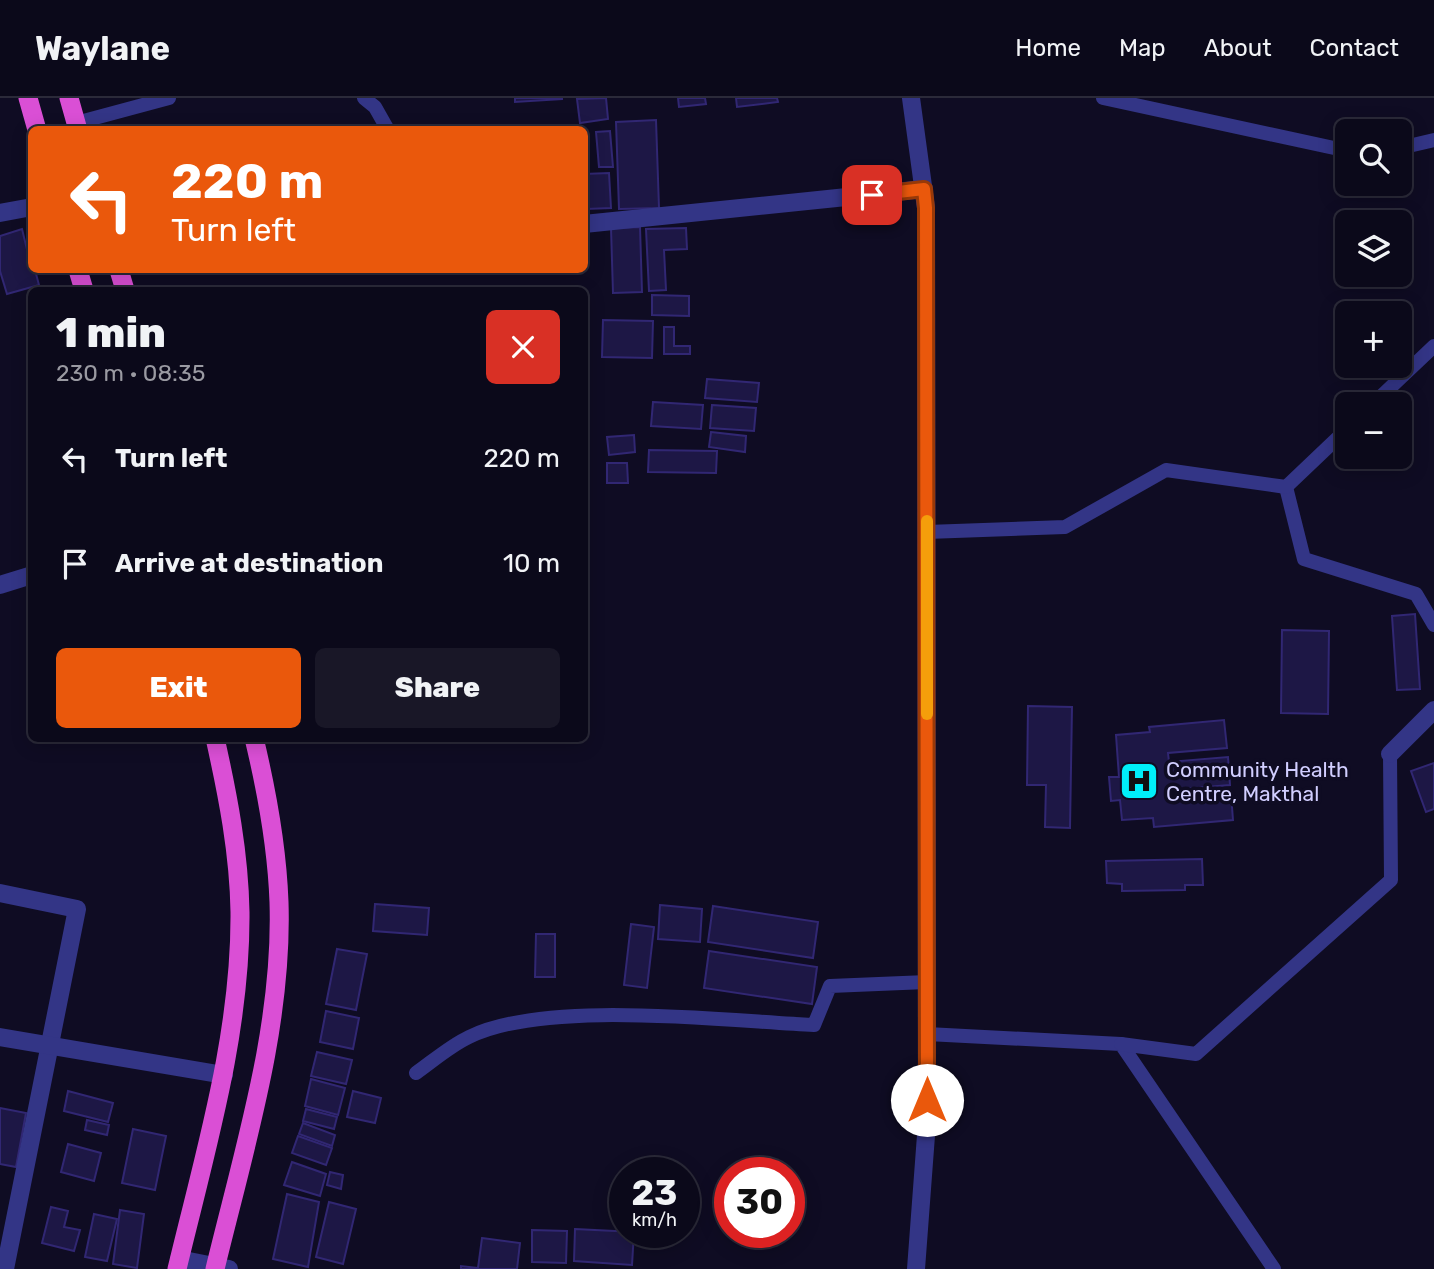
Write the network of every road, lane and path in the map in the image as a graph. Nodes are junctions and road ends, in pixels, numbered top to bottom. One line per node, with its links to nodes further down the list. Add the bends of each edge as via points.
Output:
1 (28, 98): 7 (highway)
2 (69, 98): 8 (highway)
3 (169, 98): 8 (lane)
4 (364, 98): 9 (lane)
5 (911, 98): 13 (street)
6 (1103, 98): 12 (lane)
7 (36, 126)
8 (77, 126)
9 (386, 126)
10 (1434, 140): 11 (lane)
11 (1412, 145)
12 (1335, 148)
13 (924, 189): 16 (street); 21 (street)
14 (28, 207): 15 (street)
15 (0, 213)
16 (588, 224)
17 (1434, 346): 18 (lane)
18 (1386, 392)
19 (1335, 440): 20 (lane)
20 (1286, 487): 21 (lane, via 1166,470 1065,527); 24 (lane, via 1304,559 1416,594)
21 (927, 532): 30 (street)
22 (28, 576): 23 (street)
23 (0, 585)
24 (1434, 625)
25 (1434, 710): 28 (street)
26 (216, 742): 36 (highway, via 228,798 240,914)
27 (255, 742): 38 (highway, via 275,845 279,904 275,973 259,1091)
28 (1390, 754): 33 (lane, via 1391,880 1196,1054)
29 (0, 893): 34 (street, via 77,909)
30 (927, 982): 31 (street); 35 (lane, via 830,986 814,1025 621,1016 518,1020 469,1037)
31 (927, 1034): 33 (lane); 40 (street, via 927,1122)
32 (0, 1037): 34 (street)
33 (1121, 1044): 41 (lane)
34 (50, 1046): 36 (street); 39 (street)
35 (416, 1073)
36 (224, 1075): 37 (highway)
37 (178, 1264): 38 (street)
38 (220, 1268)
39 (5, 1269)
40 (916, 1269)
41 (1274, 1269)

